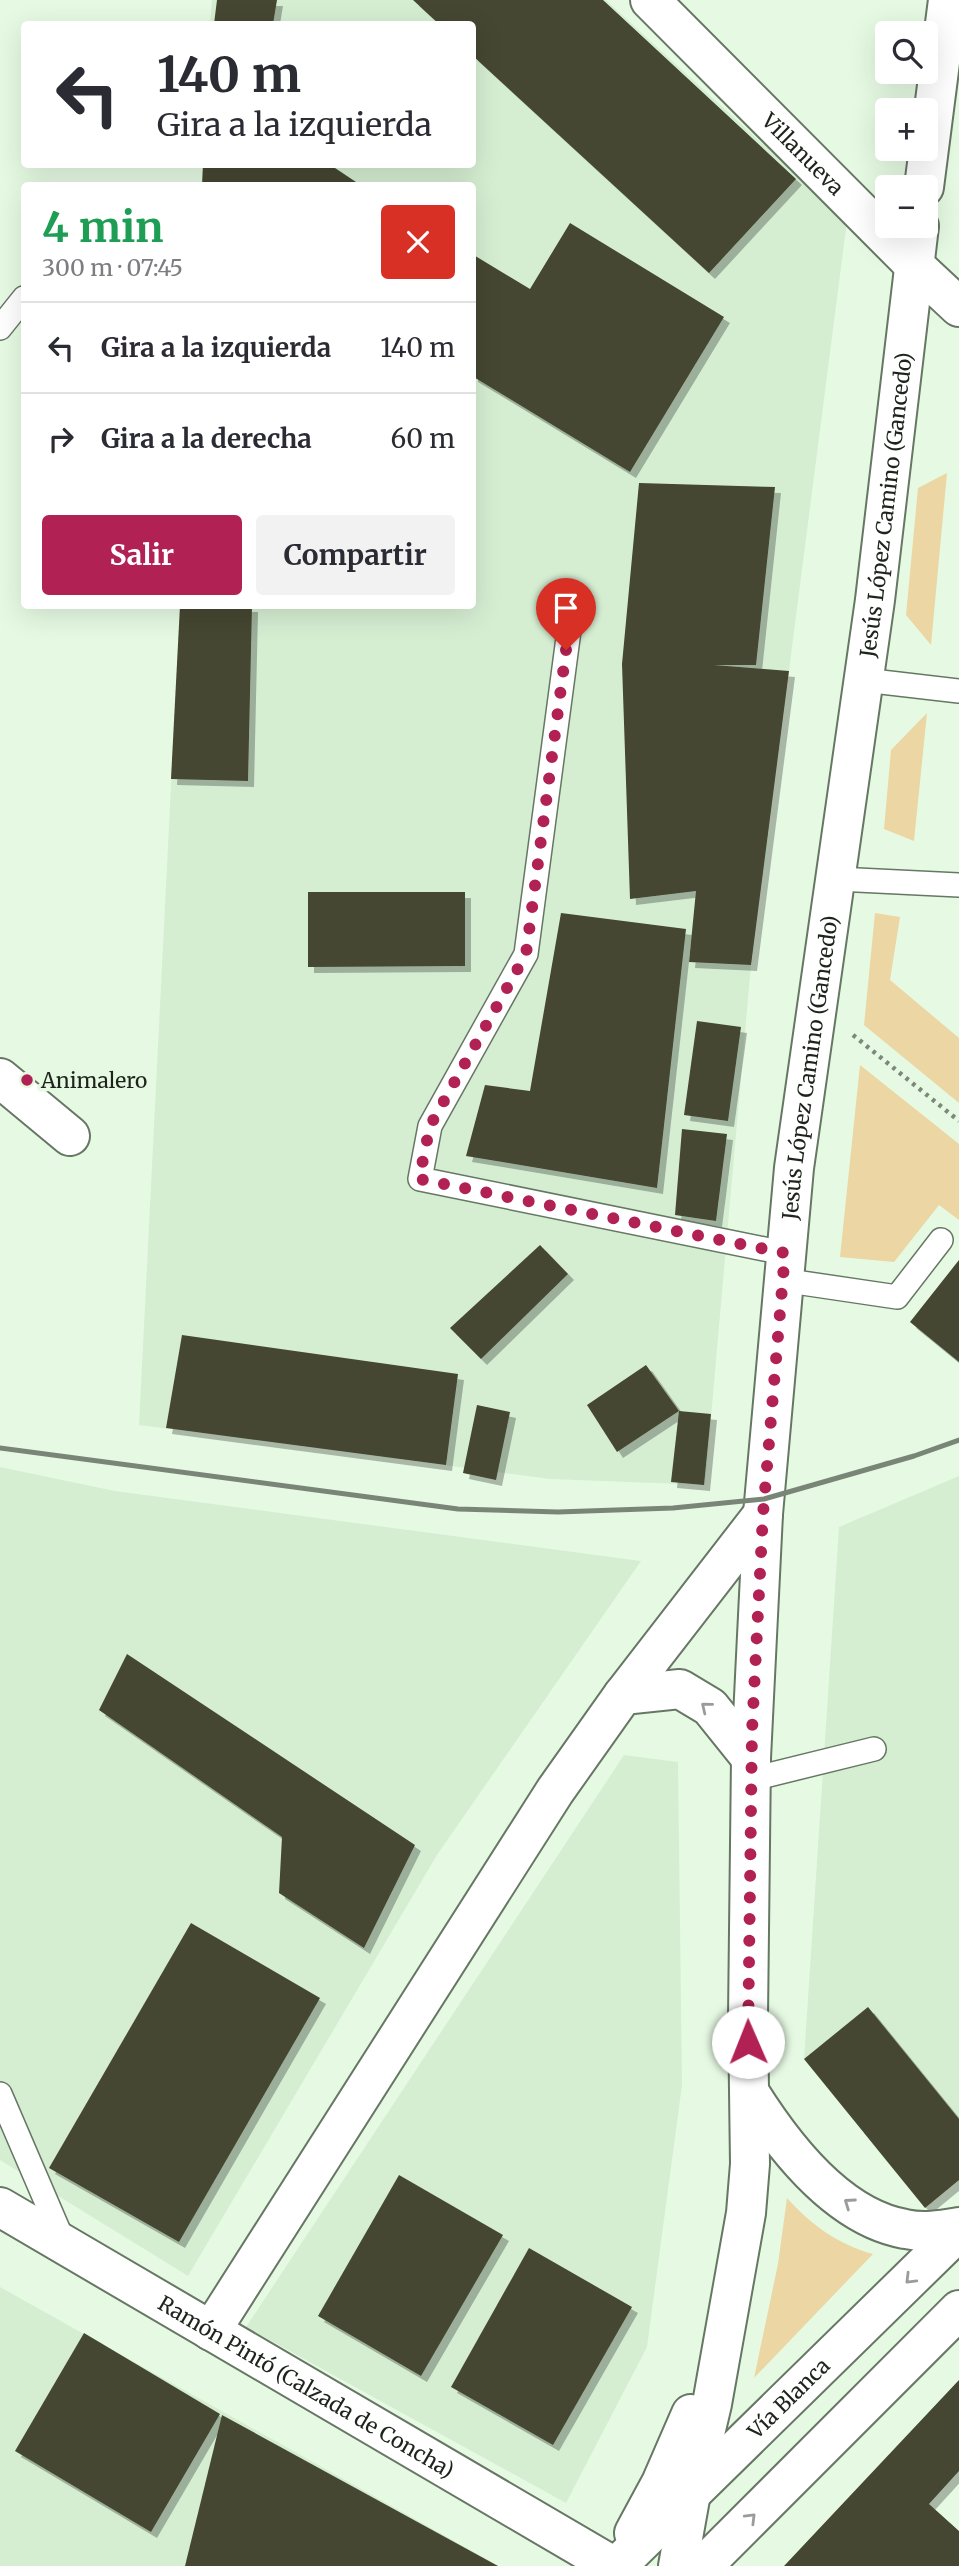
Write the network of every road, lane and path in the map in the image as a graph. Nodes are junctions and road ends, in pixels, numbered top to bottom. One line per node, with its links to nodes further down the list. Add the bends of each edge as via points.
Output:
1 (650, 0): 5 (main road, Villanueva)
2 (948, 0): 3 (main road)
3 (926, 175)
4 (917, 238): 5 (main road, Jesús López Camino (Gancedo))
5 (914, 265): 7 (main road, Villanueva); 10 (main road, Jesús López Camino (Gancedo))
6 (21, 302): 8 (lane)
7 (959, 307)
8 (0, 328)
9 (570, 623): 19 (lane, via 526,954 430,1126 419,1179)
10 (864, 680): 11 (lane); 12 (main road, Jesús López Camino (Gancedo))
11 (959, 691)
12 (837, 880): 13 (lane); 14 (main road, Jesús López Camino (Gancedo))
13 (959, 885)
14 (817, 1006): 16 (path); 19 (main road, Jesús López Camino (Gancedo))
15 (0, 1078): 17 (main road)
16 (959, 1121)
17 (70, 1136)
18 (941, 1240): 19 (lane, via 897,1297)
19 (783, 1266): 20 (main road, Jesús López Camino (Gancedo))
20 (763, 1514): 21 (main road); 23 (main road, Jesús López Camino (Gancedo))
21 (623, 1695): 23 (main road, one-way to 21, via 710,1707 680,1689); 30 (main road, via 555,1791)
22 (874, 1749): 23 (lane)
23 (751, 1769): 24 (main road, Jesús López Camino (Gancedo))
24 (750, 2093): 27 (main road, one-way to 24, via 904,2229 874,2219 847,2202 809,2172 774,2132); 31 (main road, Jesús López Camino (Gancedo), via 746,2213)
25 (0, 2094): 28 (lane)
26 (0, 2207): 28 (main road, Ramón Pintó (Calzada de Concha))
27 (959, 2229): 32 (main road, Vía Blanca, one-way to 32)
28 (64, 2243): 30 (main road, Ramón Pintó (Calzada de Concha))
29 (959, 2310): 35 (main road, one-way to 29)
30 (211, 2331): 33 (main road, Ramón Pintó (Calzada de Concha))
31 (724, 2331): 32 (main road); 33 (main road, via 676,2451)
32 (691, 2493): 33 (main road, Vía Blanca); 34 (main road)
33 (615, 2566)
34 (678, 2566)
35 (703, 2566)

